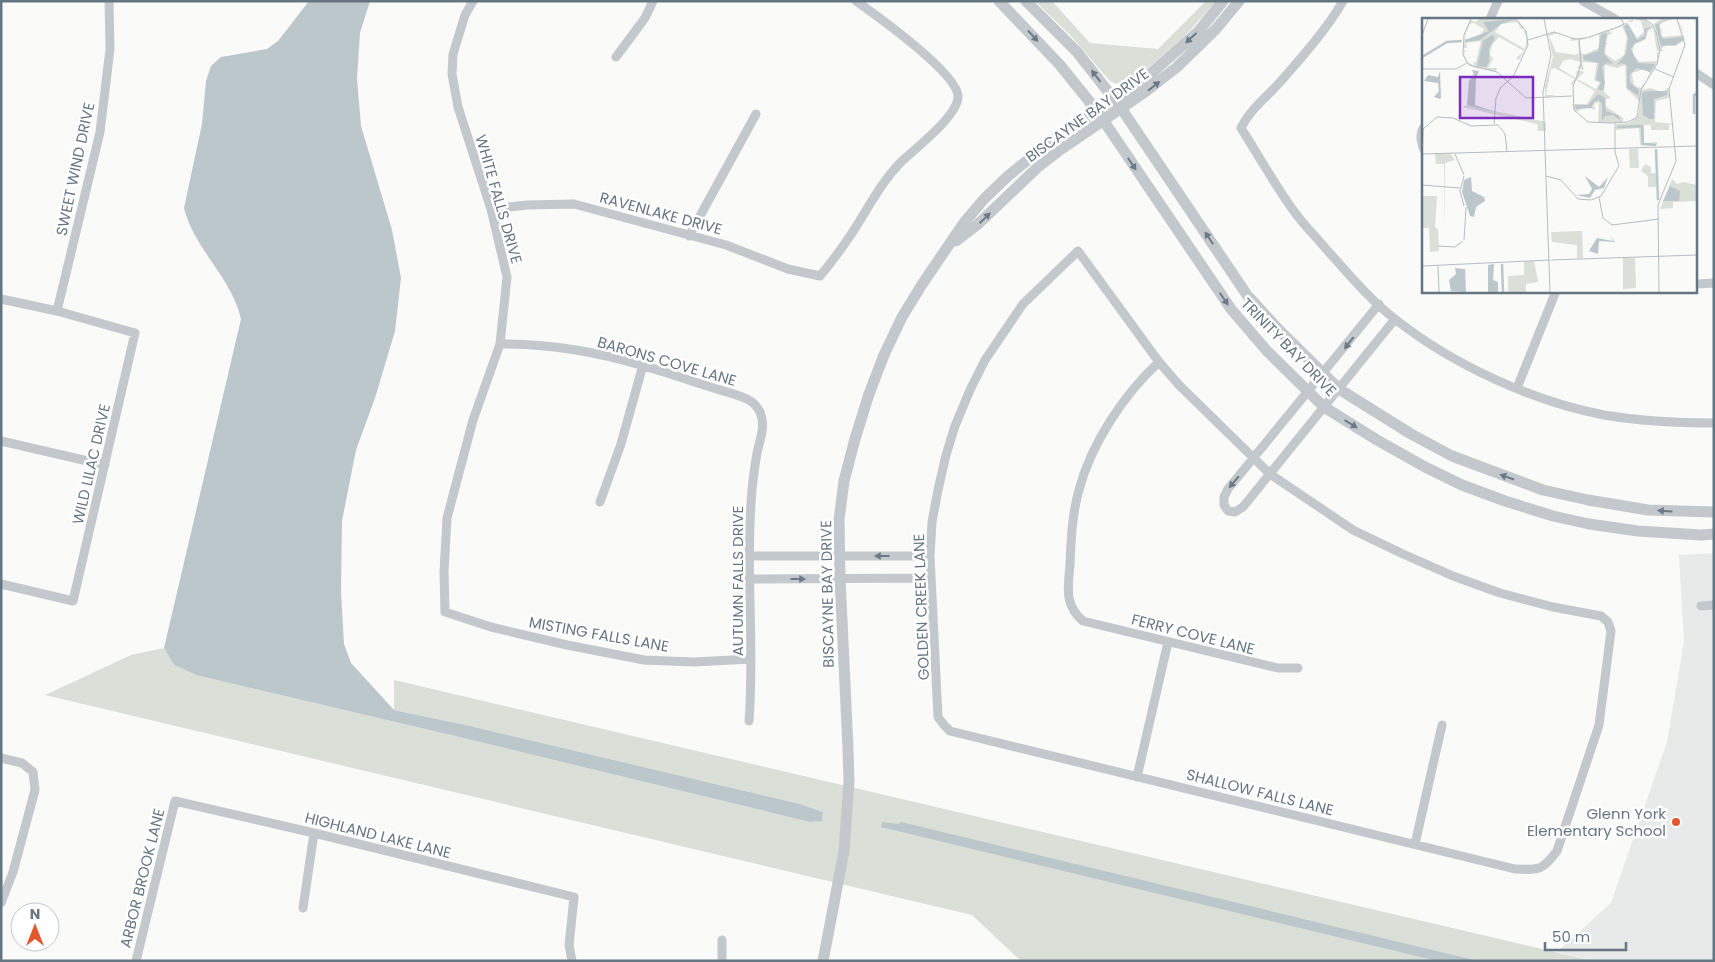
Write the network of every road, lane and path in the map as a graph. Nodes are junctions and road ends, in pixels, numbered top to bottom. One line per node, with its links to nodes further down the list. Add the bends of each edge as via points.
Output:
1 (109, 1): 29 (street, SWEET WIND DRIVE, via 110,49 100,132)
2 (473, 1): 22 (street, WHITE FALLS DRIVE, via 465,15 453,54 452,74 458,107)
3 (654, 1): 14 (street)
4 (856, 1): 23 (street, RAVENLAKE DRIVE, via 950,77 958,95 956,108 900,163 820,276 788,269 726,245)
5 (999, 1): 19 (street, TRINITY BAY DRIVE, one-way to 19, via 1060,65)
6 (1026, 1): 17 (street, TRINITY BAY DRIVE, one-way to 6, via 1077,52)
7 (1223, 1): 17 (street, BISCAYNE BAY DRIVE, one-way to 17, via 1198,32)
8 (1239, 1): 17 (street, BISCAYNE BAY DRIVE, one-way to 8, via 1145,92 1177,67)
9 (1343, 1): 28 (street, via 1306,52 1246,118 1241,128 1296,214)
10 (1498, 1): 12 (street)
11 (1583, 1): 13 (street)
12 (1490, 18)
13 (1613, 18)
14 (616, 57)
15 (1698, 74): 16 (street)
16 (1714, 85)
17 (1118, 104): 19 (street, BISCAYNE BAY DRIVE); 34 (street, TRINITY BAY DRIVE, one-way to 17, via 1247,294)
18 (756, 114): 23 (street)
19 (1100, 116): 37 (street, TRINITY BAY DRIVE, one-way to 37, via 1231,309 1267,351); 49 (street, BISCAYNE BAY DRIVE, via 1050,142 984,199 963,224 902,317 869,394 844,481)
20 (1422, 129): 21 (street)
21 (1422, 145)
22 (491, 209): 23 (street, RAVENLAKE DRIVE, via 574,204); 31 (street, WHITE FALLS DRIVE, via 507,277)
23 (689, 236)
24 (1714, 283): 25 (street)
25 (1698, 284)
26 (1556, 292): 36 (street)
27 (1, 299): 29 (street)
28 (1379, 304): 30 (street); 34 (street, one-way to 34)
29 (57, 311): 43 (street, WILD LILAC DRIVE, via 135,333)
30 (1395, 319): 35 (street); 36 (street, via 1450,357)
31 (500, 344): 33 (street, BARONS COVE LANE, via 532,344 576,350); 57 (street, WHITE FALLS DRIVE, via 473,420 447,518)
32 (1159, 362): 42 (street); 50 (street, GOLDEN CREEK LANE, via 1078,251 1023,304 985,360 970,390 955,426 938,490); 58 (street, FERRY COVE LANE, via 1129,392 1093,453 1079,489 1071,535 1068,589 1071,607 1083,621)
33 (643, 365): 39 (street, BARONS COVE LANE, via 746,399); 45 (street, via 621,444)
34 (1324, 374): 35 (street, TRINITY BAY DRIVE); 37 (street)
35 (1338, 388): 38 (street); 46 (street, TRINITY BAY DRIVE, one-way to 35, via 1648,510 1542,490 1452,456)
36 (1516, 388): 40 (street, via 1557,403 1604,414 1668,422)
37 (1309, 392): 38 (street, TRINITY BAY DRIVE); 42 (street)
38 (1324, 407): 44 (street); 47 (street, TRINITY BAY DRIVE, one-way to 47, via 1425,466 1462,485 1505,501 1589,524 1638,531)
39 (760, 412): 48 (street, AUTUMN FALLS DRIVE, via 763,428 752,487)
40 (1714, 423)
41 (1, 441): 43 (street)
42 (1254, 458): 44 (street); 44 (street, one-way to 44, via 1224,497 1228,511 1235,512 1242,507)
43 (105, 465): 54 (street, WILD LILAC DRIVE, via 73,600)
44 (1270, 474): 68 (street, SHALLOW FALLS LANE, via 1353,530 1453,576 1518,598 1600,616 1608,622 1611,631 1599,725 1557,851 1546,866 1532,870 1515,869)
45 (600, 502)
46 (1714, 512)
47 (1714, 534)
48 (748, 556): 49 (street); 53 (street, AUTUMN FALLS DRIVE)
49 (839, 556): 50 (street, one-way to 49); 51 (street, BISCAYNE BAY DRIVE)
50 (930, 556): 52 (street, GOLDEN CREEK LANE)
51 (840, 578): 52 (street); 53 (street, one-way to 51); 75 (street, BISCAYNE BAY DRIVE, via 849,781 844,851)
52 (931, 578): 63 (street, GOLDEN CREEK LANE, via 938,717)
53 (749, 579): 59 (street, AUTUMN FALLS DRIVE)
54 (1, 584)
55 (1714, 604): 56 (street)
56 (1701, 606)
57 (445, 612): 59 (street, MISTING FALLS LANE, via 491,627 644,660)
58 (1168, 642): 60 (street, FERRY COVE LANE, via 1278,668); 65 (street)
59 (751, 659): 61 (street, AUTUMN FALLS DRIVE)
60 (1298, 668)
61 (749, 721)
62 (1442, 725): 68 (street)
63 (950, 732): 65 (street, SHALLOW FALLS LANE)
64 (1, 758): 69 (street, via 22,763 33,772 35,790 13,872)
65 (1137, 777): 68 (street, SHALLOW FALLS LANE)
66 (176, 801): 67 (street, HIGHLAND LAKE LANE); 72 (street, ARBOR BROOK LANE)
67 (314, 833): 70 (street); 73 (street, HIGHLAND LAKE LANE, via 574,897 569,946)
68 (1415, 844)
69 (1, 903)
70 (303, 908)
71 (722, 940): 74 (street)
72 (136, 961)
73 (572, 961)
74 (722, 961)
75 (823, 961)

